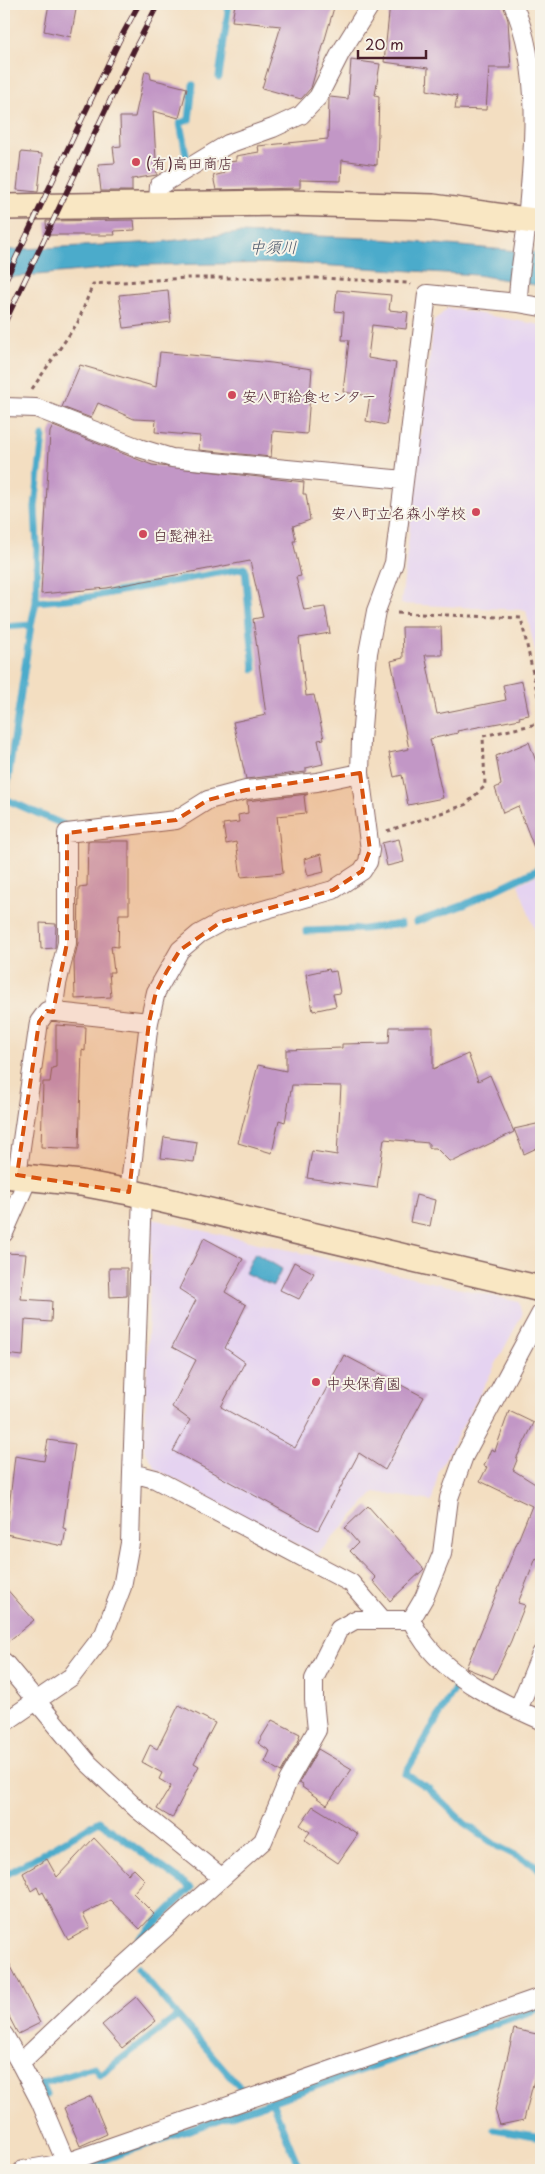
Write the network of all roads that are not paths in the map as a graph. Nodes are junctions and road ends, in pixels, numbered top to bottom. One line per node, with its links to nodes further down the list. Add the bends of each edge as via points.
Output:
1 (371, 4): 3 (street, via 318,97 301,115 228,144 159,186)
2 (513, 4): 5 (street, via 530,58 533,94)
3 (158, 203): 4 (street); 5 (street, via 433,207)
4 (4, 207)
5 (531, 228): 6 (street)
6 (518, 297): 7 (street); 9 (street, via 427,294)
7 (541, 307)
8 (4, 407): 9 (street, via 36,408 172,458)
9 (404, 480): 10 (street, via 394,563 376,612 368,654)
10 (360, 774): 11 (street, via 246,790 208,800 176,820 67,833 67,943); 12 (street, via 370,850 362,871 333,890 221,922 199,934 180,950 167,971 156,992)
11 (53, 1012): 12 (street); 13 (street, via 47,1011 39,1022)
12 (149, 1022): 14 (street)
13 (17, 1175): 14 (street); 15 (street)
14 (136, 1193): 16 (street); 18 (street)
15 (4, 1233)
16 (541, 1289)
17 (541, 1313): 20 (street, via 464,1456 449,1498 442,1554 424,1598)
18 (132, 1473): 19 (street, via 155,1480 351,1583); 23 (street, via 130,1543 122,1587 104,1634 71,1677)
19 (382, 1619): 20 (street); 27 (street, via 355,1620 338,1630 314,1679 317,1730 288,1781 263,1841)
20 (410, 1620): 24 (street, via 426,1644 451,1669)
21 (541, 1654): 24 (street)
22 (4, 1662): 23 (street)
23 (36, 1701): 26 (street); 27 (street, via 88,1763 137,1809)
24 (518, 1710): 25 (street)
25 (541, 1720)
26 (4, 1723)
27 (221, 1877): 30 (street)
28 (541, 1997): 31 (street)
29 (4, 2036): 30 (street)
30 (20, 2063): 31 (street, via 40,2101)
31 (67, 2167): 32 (street)
32 (23, 2170)

